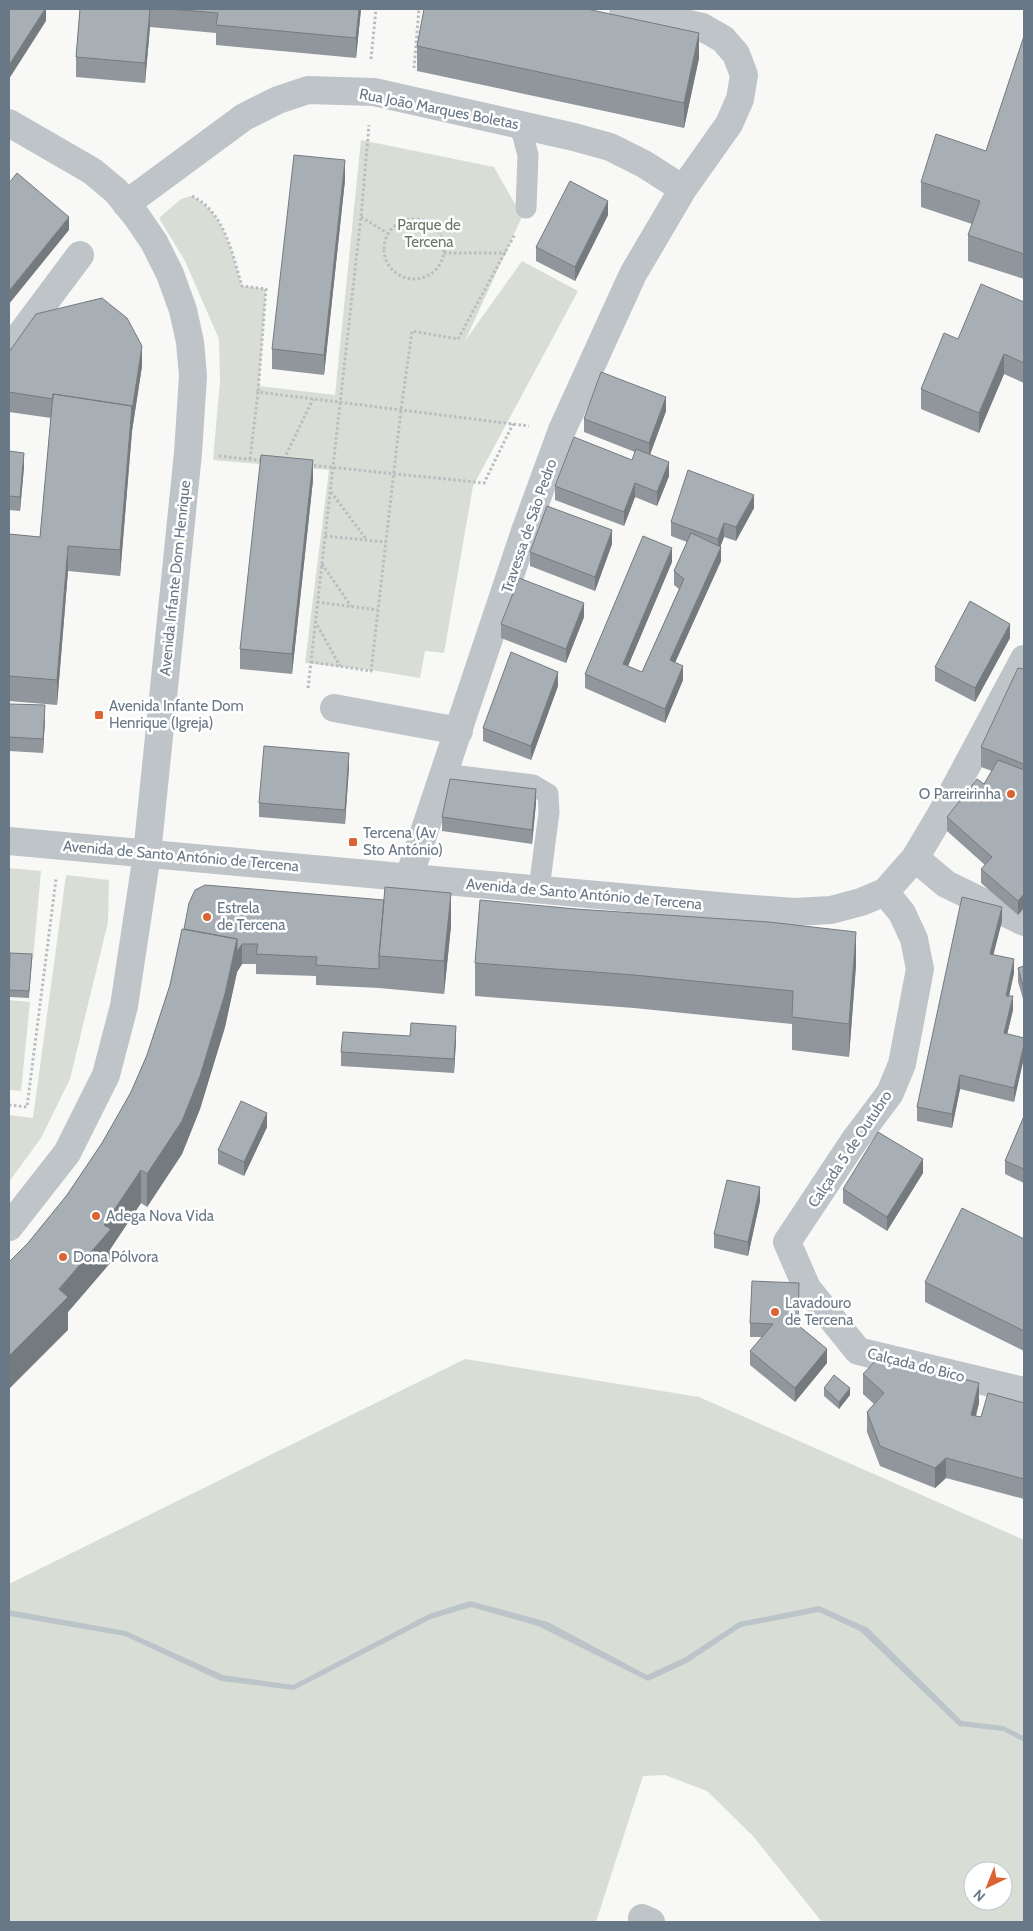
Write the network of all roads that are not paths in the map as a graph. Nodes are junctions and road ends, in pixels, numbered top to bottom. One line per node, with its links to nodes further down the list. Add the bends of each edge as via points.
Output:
1 (623, 9): 4 (street, Travessa de São Pedro, via 702,27 723,39 736,54 744,75 740,99 729,124)
2 (520, 125): 4 (street, Rua João Marques Boletas, via 610,147 644,164); 5 (street, Rua João Marques Boletas, via 374,92 308,90 244,117); 6 (lane, via 528,155)
3 (13, 134): 5 (street, Avenida Infante Dom Henrique, via 92,171)
4 (683, 190): 11 (street, Travessa de São Pedro, via 633,274 562,430)
5 (126, 204): 14 (street, Avenida Infante Dom Henrique, via 154,242 170,274 183,310 193,376)
6 (526, 208)
7 (80, 255): 8 (street)
8 (9, 350)
9 (1024, 658): 15 (street, Avenida de Santo António de Tercena)
10 (334, 708): 11 (street)
11 (458, 731): 12 (street, Travessa de São Pedro)
12 (443, 774): 16 (street, Travessa de São Pedro); 17 (lane, via 533,785 548,794 549,812)
13 (9, 841): 14 (street, Avenida de Santo António de Tercena)
14 (147, 854): 16 (street, Avenida de Santo António de Tercena); 20 (street, Avenida Infante Dom Henrique, via 124,1006 106,1075 67,1153)
15 (915, 858): 18 (street, Avenida de Santo António de Tercena); 19 (street, via 946,884)
16 (408, 877): 17 (street, Avenida de Santo António de Tercena)
17 (539, 890): 18 (street, Avenida de Santo António de Tercena, via 794,912 831,910)
18 (885, 892): 21 (street, Calçada 5 de Outubro, via 902,913 914,939 920,969 904,1054 890,1093 787,1242)
19 (1024, 922)
20 (9, 1227)
21 (807, 1288): 22 (street, Calçada do Bico, via 858,1351)
22 (1024, 1391)

